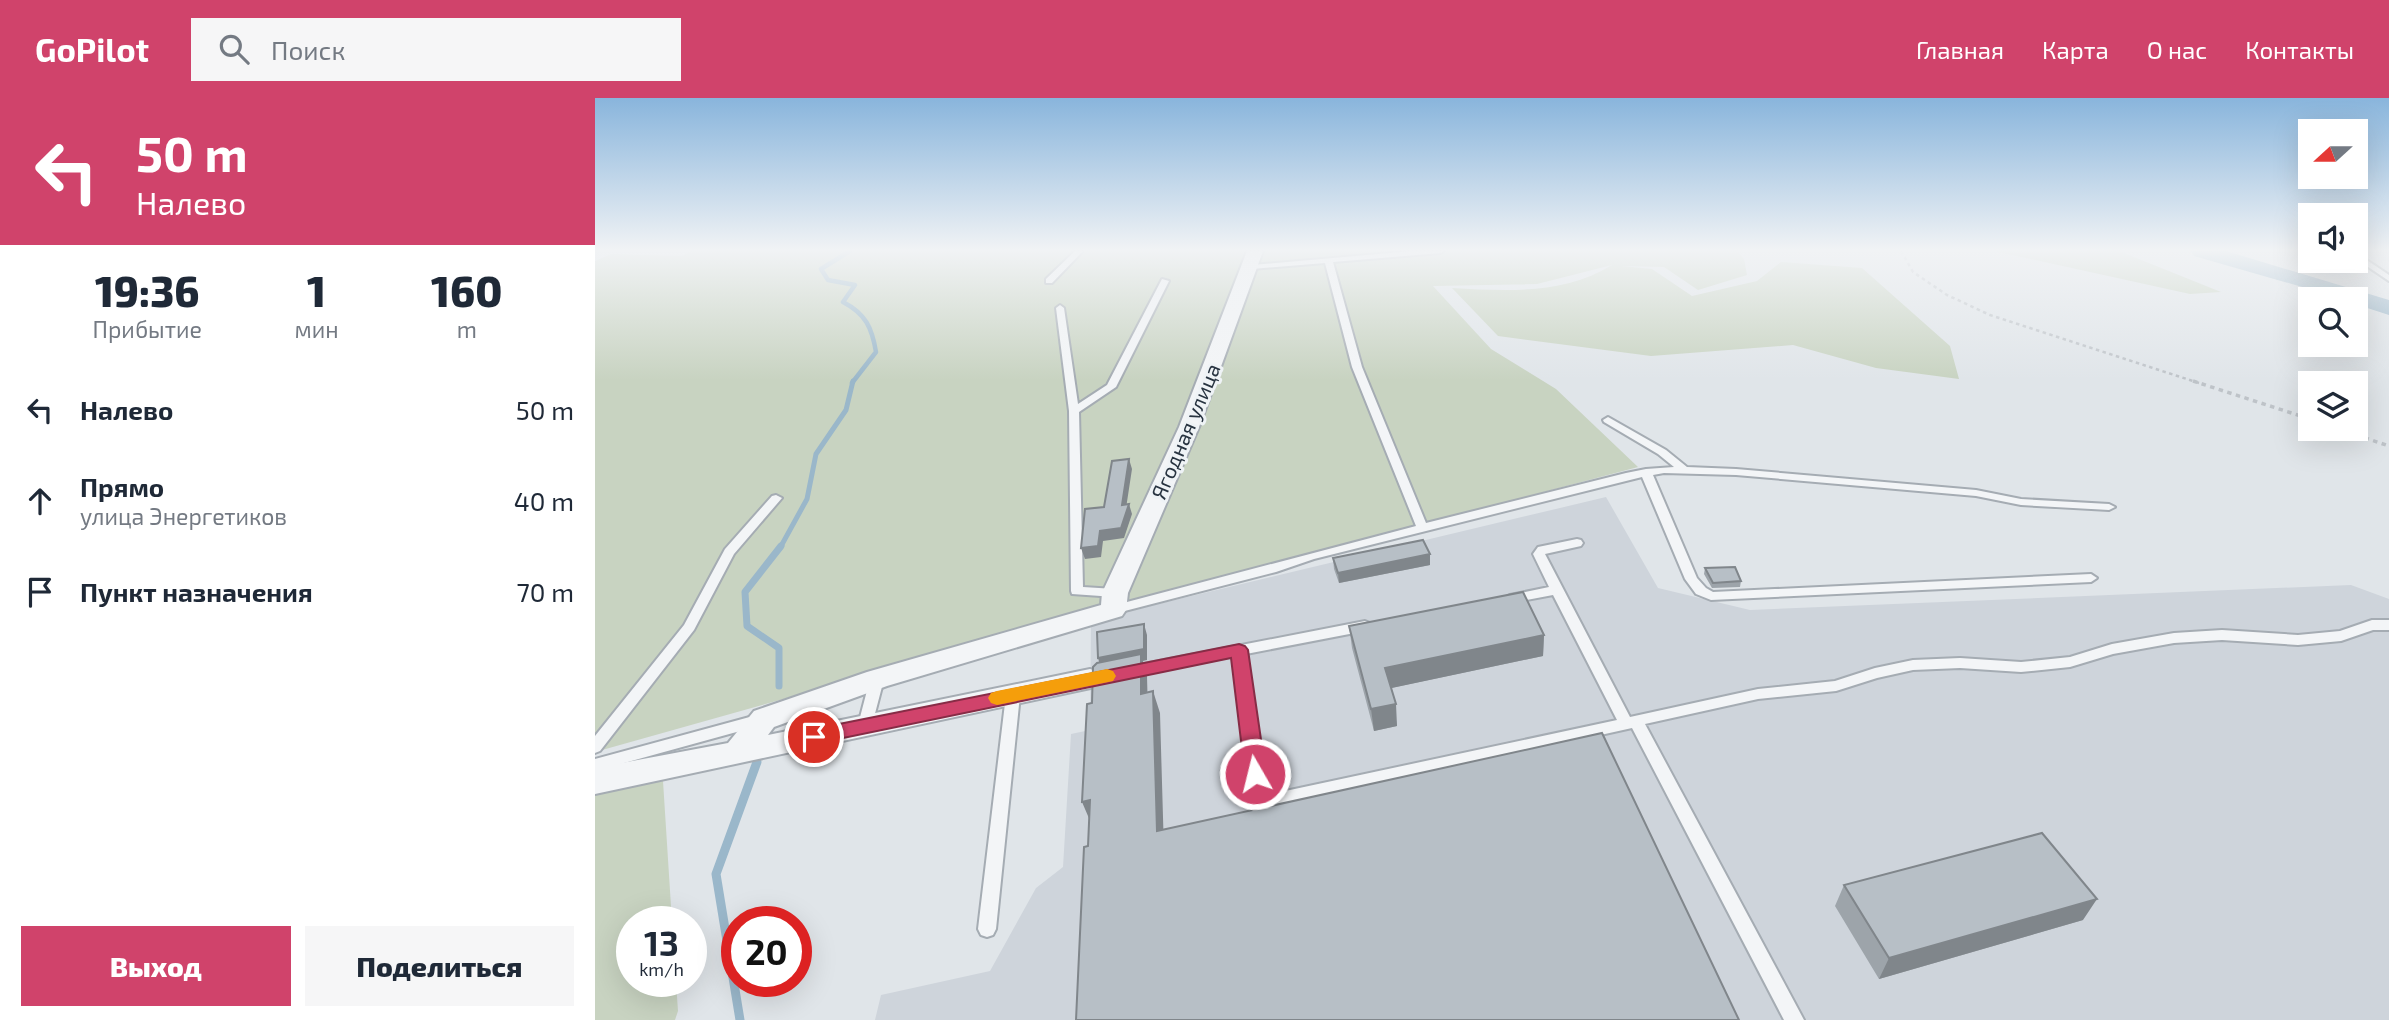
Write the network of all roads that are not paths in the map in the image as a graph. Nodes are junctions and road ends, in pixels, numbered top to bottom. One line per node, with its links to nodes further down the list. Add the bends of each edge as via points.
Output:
1 (1158, 294): 5 (lane, via 1111,387)
2 (1240, 294): 15 (street, Ягодная улица)
3 (1337, 294): 11 (lane, via 1357,367)
4 (1060, 308): 5 (lane)
5 (1074, 411): 15 (lane, via 1077,591)
6 (1608, 420): 7 (lane)
7 (1684, 470): 8 (lane); 10 (lane)
8 (1646, 472): 11 (lane); 13 (lane, via 1691,579 1711,596)
9 (776, 498): 26 (lane, via 729,552 689,627)
10 (2109, 507)
11 (1423, 529): 15 (lane, via 1272,569)
12 (1577, 543): 14 (lane, via 1539,554)
13 (2091, 578)
14 (1557, 590): 16 (lane); 24 (lane)
15 (1114, 602): 21 (street)
16 (1490, 603)
17 (1385, 623): 19 (lane)
18 (2389, 625): 24 (lane, via 2298,640 2222,635 2174,638 2070,662 2021,667 1913,665 1836,686 1758,694)
19 (1239, 650): 20 (lane); 24 (lane, via 1255,774 1263,794 1275,800)
20 (1104, 676): 22 (street)
21 (877, 679): 23 (street); 25 (lane)
22 (1013, 695): 25 (street); 30 (lane)
23 (764, 719): 27 (street); 28 (lane)
24 (1631, 723): 31 (lane)
25 (865, 725): 27 (street)
26 (595, 747)
27 (738, 753): 29 (street)
28 (595, 765)
29 (595, 781)
30 (987, 929)
31 (1794, 1020)

